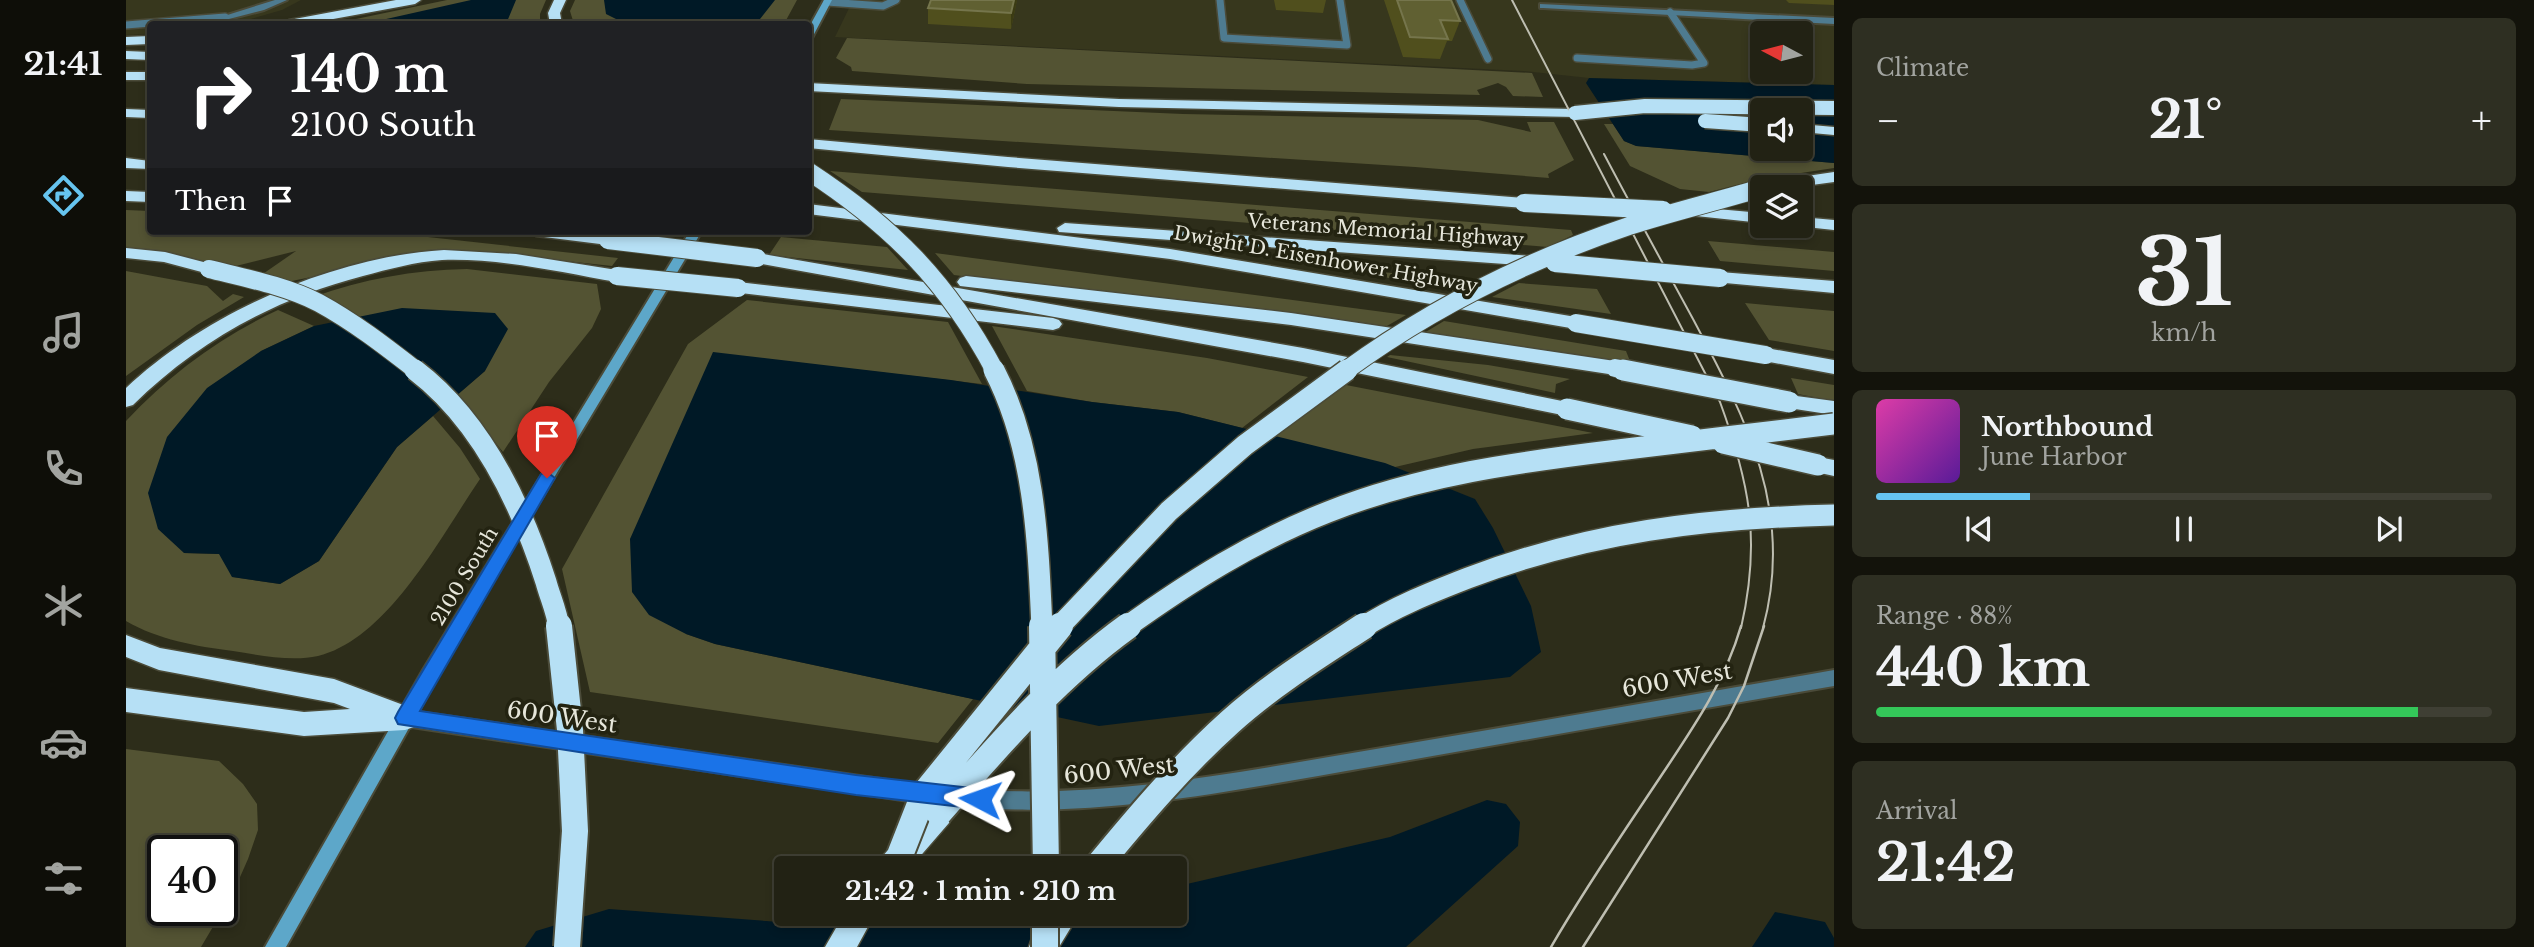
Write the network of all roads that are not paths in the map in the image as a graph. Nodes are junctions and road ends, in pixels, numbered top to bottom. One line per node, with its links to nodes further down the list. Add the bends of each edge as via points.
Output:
1 (283, 0): 13 (street)
2 (415, 0): 15 (highway)
3 (560, 0): 16 (highway)
4 (896, 0): 9 (lane, via 883,6)
5 (1220, 0): 6 (lane, via 1224,37 1347,45)
6 (1340, 0)
7 (1460, 0): 26 (lane)
8 (1679, 0): 12 (street)
9 (827, 1): 20 (main road)
10 (1543, 6): 11 (street)
11 (1670, 12): 12 (street); 25 (lane, via 1704,63)
12 (1689, 13): 17 (street)
13 (225, 17): 14 (lane)
14 (176, 21)
15 (305, 21)
16 (555, 21)
17 (1834, 22)
18 (147, 23): 19 (lane)
19 (126, 25)
20 (812, 30)
21 (147, 40): 22 (highway)
22 (126, 41)
23 (126, 55): 24 (highway)
24 (147, 56)
25 (1577, 58)
26 (1488, 59)
27 (126, 76): 28 (highway)
28 (147, 76)
29 (812, 77): 30 (highway)
30 (840, 84): 31 (highway); 36 (highway, via 1004,99)
31 (812, 87)
32 (126, 88): 33 (highway)
33 (147, 88)
34 (1834, 108): 36 (highway, bridge, via 1646,106)
35 (126, 113): 37 (highway)
36 (1574, 113): 38 (highway, bridge, via 1650,111); 41 (highway, bridge)
37 (147, 114)
38 (1750, 117)
39 (1813, 122): 40 (highway)
40 (1834, 123)
41 (1750, 124)
42 (1813, 129): 43 (highway)
43 (1834, 131)
44 (815, 143): 55 (highway, Veterans Memorial Highway, bridge, via 1009,162)
45 (126, 163): 46 (highway)
46 (147, 165)
47 (812, 173): 78 (highway, bridge, via 890,230 943,284 982,347 1014,415 1040,580 1046,689)
48 (1834, 177): 49 (highway)
49 (1813, 180)
50 (1750, 192): 76 (highway, bridge, via 1629,226 1555,254 1471,294 1370,353 1245,445 1169,511 1020,673 924,794)
51 (126, 196): 52 (highway)
52 (147, 197)
53 (812, 209): 64 (highway, Veterans Memorial Highway, bridge)
54 (812, 209): 66 (highway, Dwight D. Eisenhower Highway, bridge, via 1170,254)
55 (1750, 216)
56 (1813, 220): 57 (highway)
57 (1834, 220)
58 (1813, 222): 59 (highway)
59 (1834, 225)
60 (568, 235): 63 (highway, bridge)
61 (694, 235): 75 (main road, 2100 South)
62 (126, 253): 84 (highway, bridge, via 165,257 317,302 430,381 477,435 530,533 559,624 575,831)
63 (811, 266): 65 (highway); 68 (highway, bridge, via 1462,342)
64 (1834, 287)
65 (1303, 355): 67 (highway, bridge, via 452,254 412,258 307,285 203,337 145,379); 70 (highway, bridge)
66 (1834, 367)
67 (126, 400)
68 (1834, 408)
69 (1834, 424): 77 (highway, bridge, via 1453,472 1334,508 1298,524 1191,580 1078,664 1001,741)
70 (1826, 467)
71 (1834, 515): 79 (highway, bridge, via 1747,516 1609,534 1517,558 1410,601 1323,652 1234,719 1165,786)
72 (126, 646): 75 (highway, via 159,659 334,691)
73 (1834, 678): 75 (street, 600 West, via 1236,782 1049,802 957,799)
74 (126, 700): 75 (highway, via 304,724)
75 (405, 718): 83 (main road, 2100 South)
76 (898, 856)
77 (901, 856)
78 (1046, 856)
79 (1106, 856)
80 (853, 926): 85 (highway)
81 (1044, 926): 86 (highway, bridge)
82 (1056, 926): 86 (highway)
83 (275, 947)
84 (567, 947)
85 (840, 947)
86 (1043, 947)

